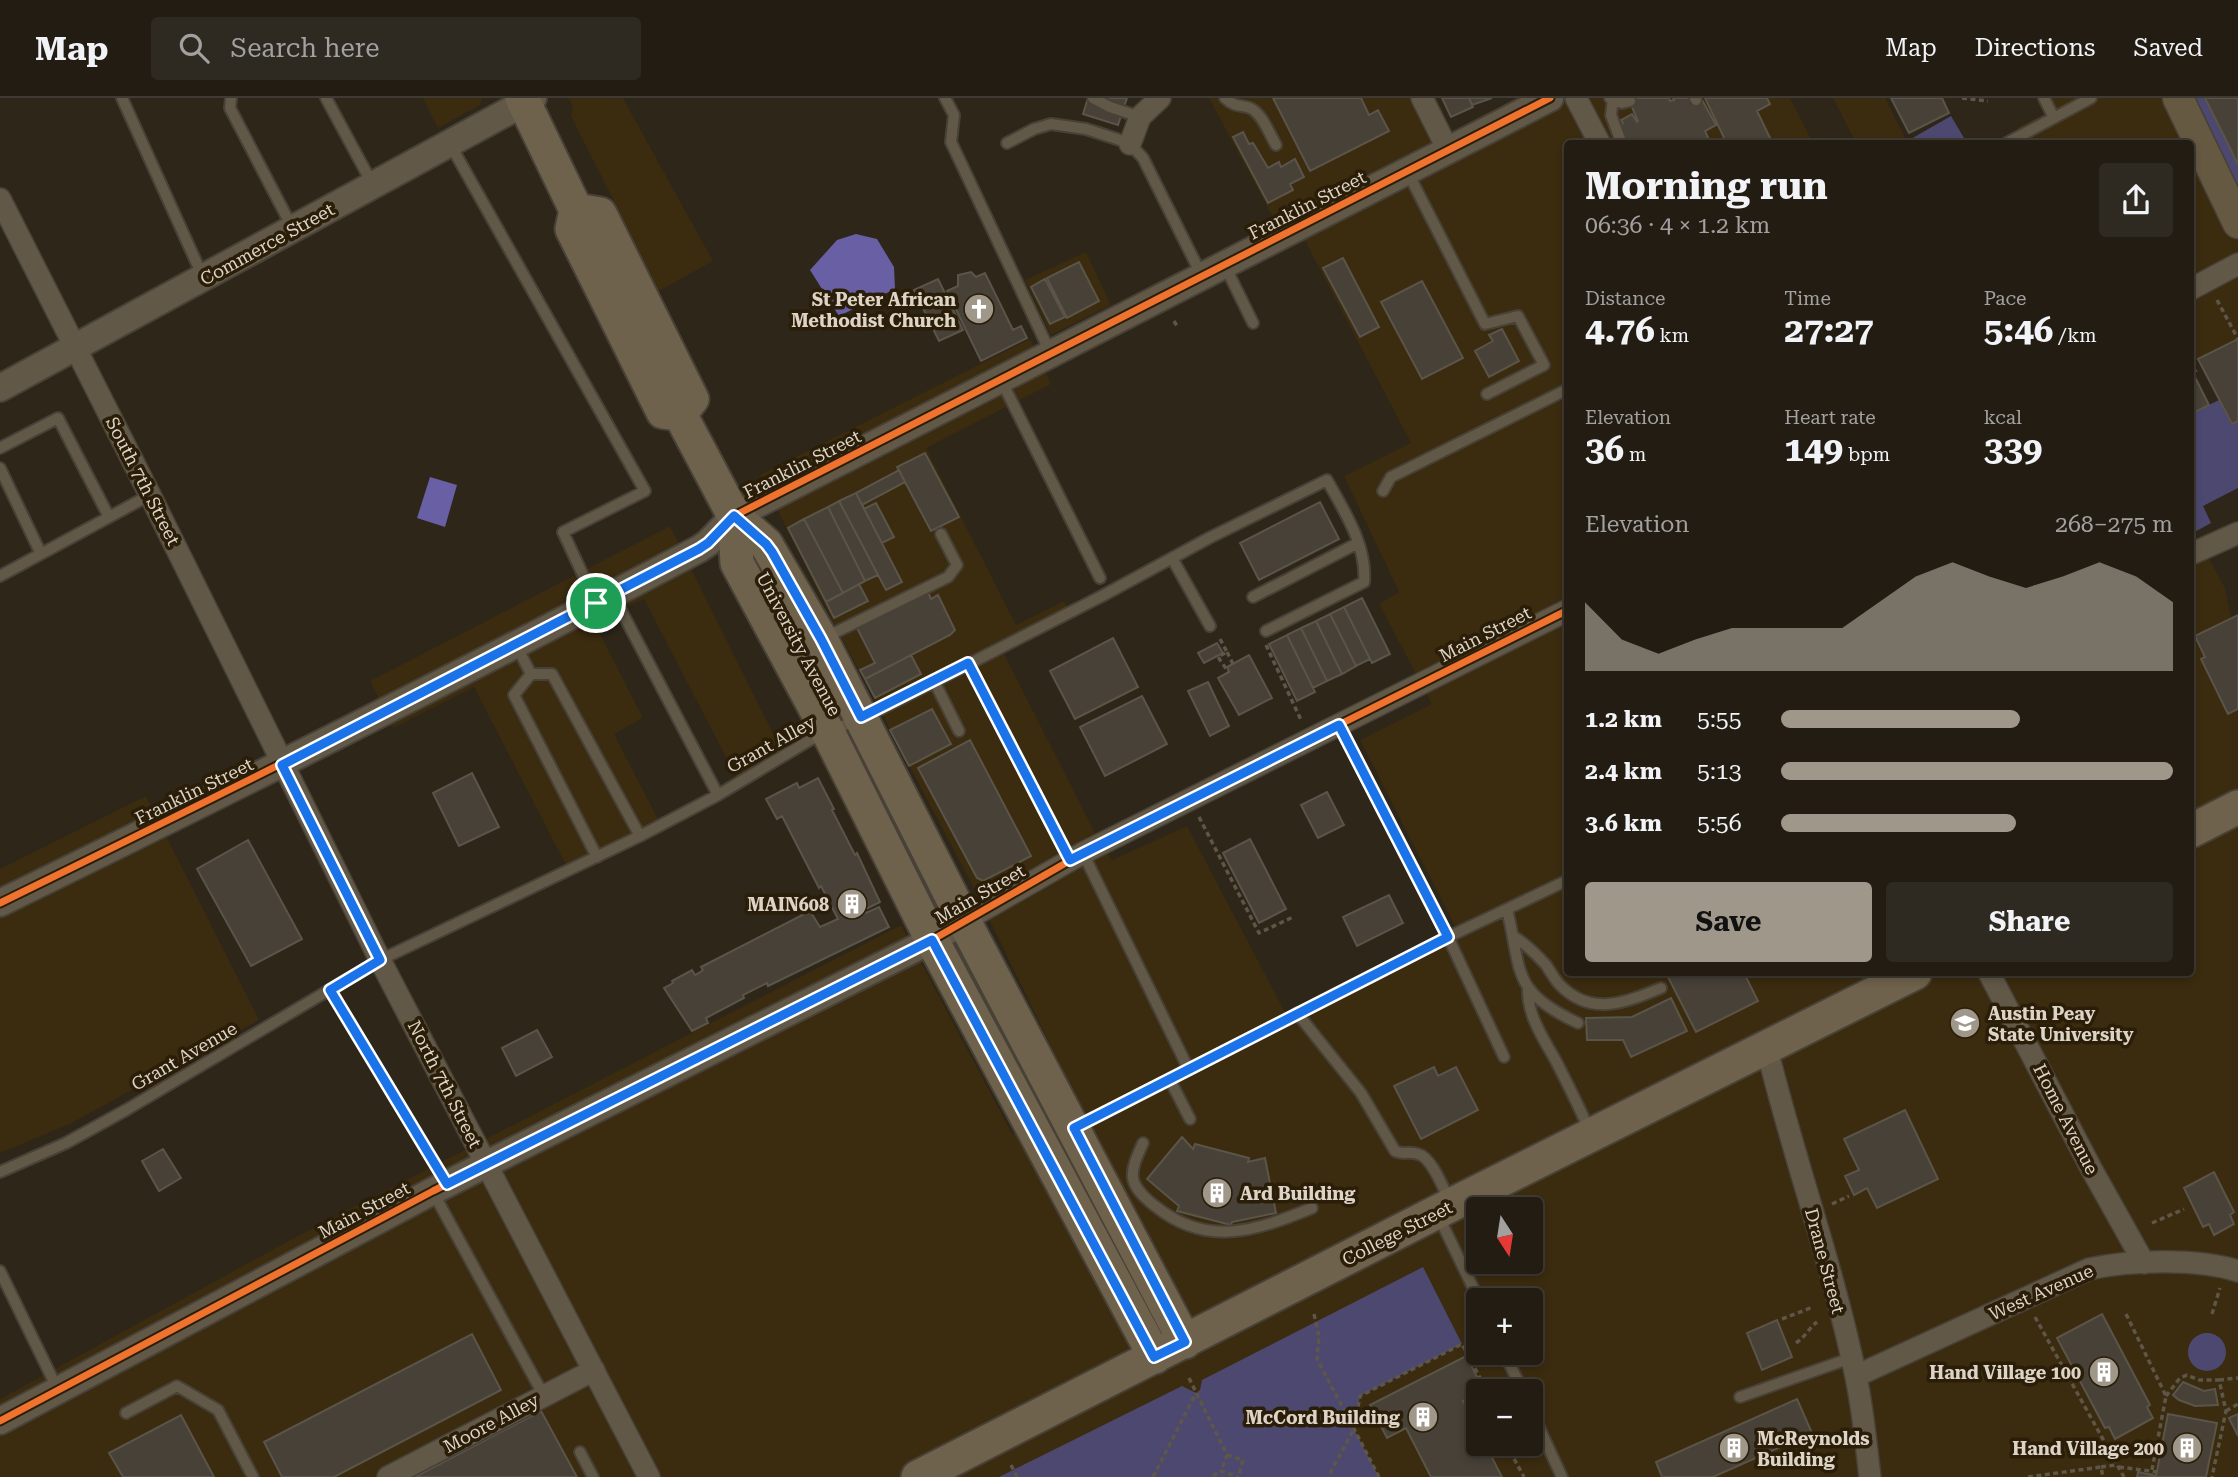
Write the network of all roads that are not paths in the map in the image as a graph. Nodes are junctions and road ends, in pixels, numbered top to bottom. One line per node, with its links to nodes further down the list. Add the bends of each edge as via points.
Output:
1 (122, 98): 34 (lane)
2 (231, 98): 31 (lane, via 230,108)
3 (326, 98): 28 (lane)
4 (945, 98): 38 (lane, via 954,115 951,142)
5 (1093, 98): 17 (lane)
6 (1160, 98): 17 (street)
7 (1225, 98): 25 (lane, via 1258,114)
8 (1422, 98): 26 (street)
9 (1550, 98): 26 (street, Franklin Street)
10 (1576, 98): 19 (street)
11 (2044, 98): 18 (lane)
12 (2091, 98): 18 (lane)
13 (2178, 98): 30 (main road)
14 (1612, 99): 16 (lane); 20 (lane)
15 (527, 100): 23 (street, Commerce Street); 47 (main road, University Avenue, via 576,209 572,229 627,340 663,412 680,414)
16 (1630, 101)
17 (1140, 117): 24 (street)
18 (2054, 118): 21 (lane)
19 (1609, 140)
20 (1610, 140)
21 (2013, 140)
22 (1007, 143): 24 (lane, via 1051,124 1086,129)
23 (450, 144): 28 (street, Commerce Street); 58 (lane, via 645,491 563,532)
24 (1130, 144): 33 (lane)
25 (1276, 145)
26 (1448, 150): 27 (street, Franklin Street)
27 (1407, 171): 33 (street, Franklin Street); 42 (lane, via 1485,324 1518,316 1544,365)
28 (373, 186): 31 (street, Commerce Street)
29 (0, 199): 37 (street, South 7th Street)
30 (2238, 223)
31 (293, 229): 34 (street, Commerce Street)
32 (2238, 264): 35 (street)
33 (1213, 271): 36 (lane); 38 (street, Franklin Street)
34 (204, 279): 37 (street, Commerce Street)
35 (2194, 287)
36 (1253, 323)
37 (76, 348): 40 (street, Commerce Street); 46 (street, South 7th Street)
38 (1051, 354): 39 (street, Franklin Street)
39 (1001, 380): 47 (street, Franklin Street); 56 (lane)
40 (0, 388)
41 (1564, 391): 45 (lane, via 1391,477)
42 (1487, 394)
43 (0, 448): 48 (lane, via 58,418)
44 (0, 468): 53 (lane)
45 (1383, 491)
46 (150, 495): 48 (lane); 71 (street, South 7th Street)
47 (734, 516): 58 (street, Franklin Street, via 699,549); 62 (main road, University Avenue, via 766,544); 70 (main road, University Avenue, via 737,563)
48 (109, 517): 53 (lane)
49 (2238, 533): 52 (street)
50 (941, 534): 62 (lane, via 957,565 948,577)
51 (1359, 543): 54 (lane, Grant Alley, via 1327,480); 57 (lane); 61 (lane, via 1364,582)
52 (2194, 553)
53 (41, 554): 55 (lane)
54 (1172, 558): 60 (lane); 64 (lane, Grant Alley)
55 (0, 576)
56 (1100, 578)
57 (1253, 597)
58 (604, 599): 63 (street, Franklin Street); 72 (lane)
59 (1564, 612): 68 (street, Main Street)
60 (1210, 626)
61 (1266, 631)
62 (821, 639): 67 (main road, University Avenue)
63 (516, 645): 65 (lane); 71 (street, Franklin Street)
64 (968, 663): 66 (lane, Grant Alley); 77 (lane)
65 (531, 674): 75 (lane, via 552,674); 76 (lane, via 514,695)
66 (934, 681): 67 (lane, Grant Alley); 69 (lane)
67 (861, 717): 70 (lane, Grant Alley); 81 (main road, University Avenue)
68 (1339, 725): 77 (street, Main Street); 83 (lane)
69 (959, 731)
70 (828, 732): 72 (lane, Grant Alley); 84 (main road, University Avenue)
71 (282, 765): 79 (street, Franklin Street); 85 (street, North 7th Street)
72 (718, 796): 75 (lane, Grant Alley)
73 (2238, 807): 74 (main road)
74 (2194, 829)
75 (640, 836): 76 (lane, Grant Alley)
76 (597, 857): 85 (lane, Grant Alley)
77 (1077, 857): 81 (street, Main Street); 95 (lane)
78 (1564, 882): 80 (lane)
79 (0, 902)
80 (1507, 909): 82 (lane); 83 (lane)
81 (964, 921): 84 (street, Main Street); 98 (main road, University Avenue)
82 (1513, 936): 88 (lane, via 1528,946 1571,995 1587,1002 1614,1004); 89 (lane, via 1518,970)
83 (1448, 937): 91 (lane); 94 (lane)
84 (932, 940): 98 (main road, University Avenue); 101 (street, Main Street)
85 (380, 960): 90 (lane, Grant Avenue); 101 (street, North 7th Street)
86 (1907, 976): 93 (main road, College Street, via 1877,987)
87 (1991, 976): 106 (street, Home Avenue)
88 (1661, 988)
89 (1528, 989): 92 (lane, via 1555,1012); 99 (lane, via 1534,1019)
90 (330, 990): 102 (lane, Grant Avenue, via 114,1117); 103 (lane)
91 (1297, 1013): 95 (lane); 105 (lane, via 1361,1093 1395,1151 1419,1154 1434,1170)
92 (1578, 1023)
93 (1767, 1049): 99 (main road, College Street); 112 (street, Drane Street)
94 (1504, 1057)
95 (1189, 1070): 96 (lane)
96 (1170, 1080): 97 (lane); 98 (lane)
97 (1190, 1119)
98 (1057, 1133): 110 (main road, University Avenue); 111 (main road, University Avenue)
99 (1591, 1136): 105 (main road, College Street)
100 (1143, 1143): 104 (lane, via 1131,1169 1133,1182 1160,1210 1198,1230 1262,1226)
101 (486, 1164): 103 (street, Main Street); 113 (street, North 7th Street)
102 (0, 1172)
103 (440, 1188): 114 (street, Main Street); 115 (lane)
104 (1312, 1208)
105 (1444, 1209): 109 (lane); 110 (main road, College Street)
106 (2144, 1264): 108 (street, West Avenue, via 2194,1263); 112 (street, West Avenue, via 2116,1263 2089,1269)
107 (0, 1271): 114 (lane)
108 (2238, 1271)
109 (1474, 1288)
110 (1185, 1342): 111 (main road, College Street)
111 (1154, 1357): 125 (main road, College Street)
112 (1853, 1367): 116 (lane); 127 (street, Drane Street)
113 (594, 1370): 115 (street, Moore Alley); 124 (street, North 7th Street)
114 (58, 1390): 118 (street, Main Street)
115 (544, 1396): 122 (street, Moore Alley)
116 (1740, 1397)
117 (126, 1412): 121 (lane, via 177,1386 218,1410)
118 (0, 1421)
119 (1543, 1436): 126 (lane)
120 (580, 1452): 123 (lane)
121 (253, 1477)
122 (388, 1477)
123 (593, 1477)
124 (649, 1477)
125 (918, 1477)
126 (1562, 1477)
127 (1870, 1477)

